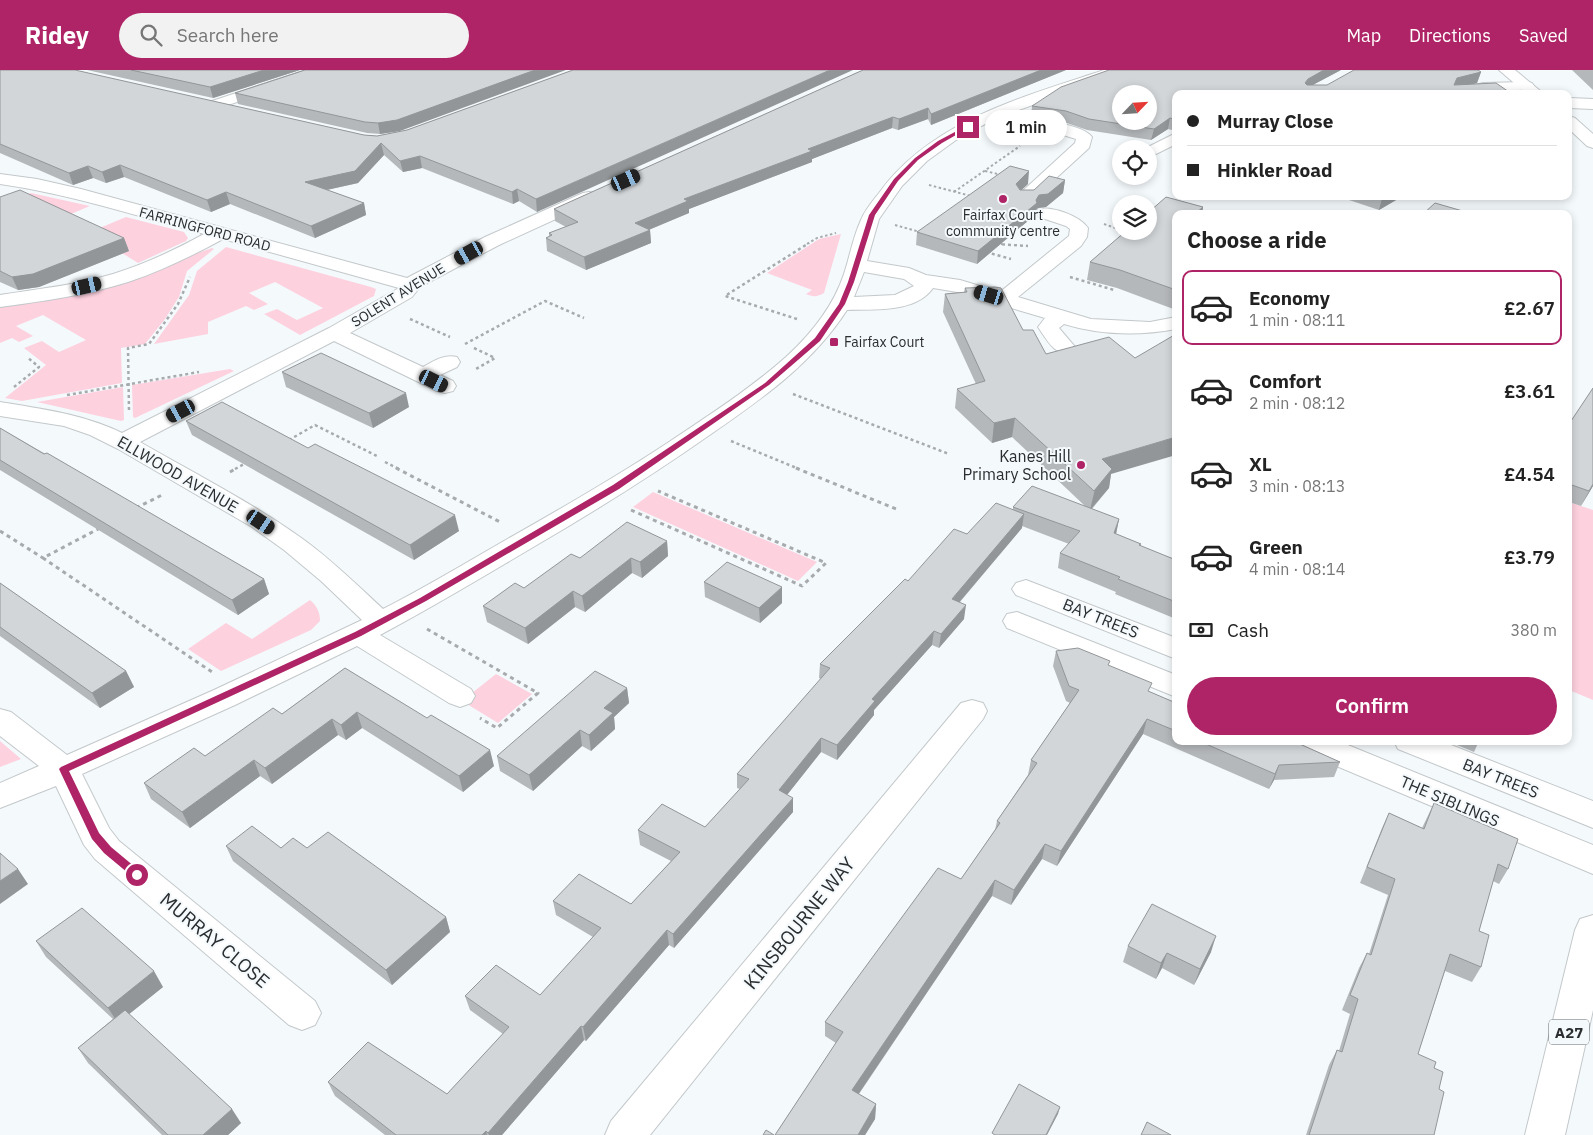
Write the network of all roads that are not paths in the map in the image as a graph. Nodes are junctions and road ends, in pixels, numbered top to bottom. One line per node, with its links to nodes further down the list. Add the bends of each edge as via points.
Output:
1 (320, 70): 9 (street)
2 (1118, 70): 11 (street)
3 (1506, 70): 5 (street)
4 (1471, 90): 5 (street)
5 (1532, 90)
6 (198, 102): 9 (street)
7 (1572, 103): 8 (street)
8 (1593, 104)
9 (214, 105): 10 (street)
10 (244, 112)
11 (982, 119): 20 (street, via 1056,129 1084,137 1083,145); 23 (street, via 916,159 896,180 872,215)
12 (1572, 124): 14 (street)
13 (1172, 140): 15 (street)
14 (1593, 143)
15 (1157, 149)
16 (0, 180): 17 (street, FARRINGFORD ROAD)
17 (37, 184): 19 (street); 22 (street, FARRINGFORD ROAD)
18 (607, 189): 25 (street, SOLENT AVENUE, via 492,241)
19 (0, 196)
20 (1025, 197)
21 (1045, 213): 26 (street, via 1072,222 1079,228 1078,237)
22 (221, 233): 25 (street, FARRINGFORD ROAD); 27 (street, via 162,262 119,278)
23 (856, 266): 24 (street, via 910,274); 28 (street)
24 (921, 280): 26 (street, via 960,286); 28 (street, via 924,287 906,299)
25 (409, 285): 31 (street, SOLENT AVENUE, via 405,293)
26 (1004, 299): 29 (street)
27 (0, 300)
28 (842, 304): 40 (street, via 818,339 767,384 703,429 602,496)
29 (1059, 317): 30 (street, via 1089,325 1150,328); 32 (street, via 1048,327)
30 (1172, 323)
31 (334, 333): 34 (street); 37 (street, SOLENT AVENUE)
32 (1065, 348)
33 (449, 362): 34 (street)
34 (423, 376): 35 (street)
35 (445, 386)
36 (4, 400): 37 (street, ELLWOOD AVENUE, via 98,430)
37 (122, 442): 40 (street, ELLWOOD AVENUE, via 261,522 293,544 330,575)
38 (1026, 589): 41 (street, BAY TREES)
39 (1017, 621): 42 (street)
40 (369, 628): 43 (street, ELLWOOD AVENUE); 48 (street)
41 (1172, 646)
42 (1172, 685)
43 (460, 696)
44 (972, 711): 54 (street, KINSBOURNE WAY)
45 (0, 720): 48 (street)
46 (1317, 745): 51 (street, THE SIBLINGS)
47 (1419, 745): 50 (street, BAY TREES)
48 (64, 769): 49 (street); 53 (street, MURRAY CLOSE, via 96,836 108,850)
49 (0, 796)
50 (1593, 815)
51 (1593, 860)
52 (1593, 930): 55 (street, A27)
53 (302, 1013)
54 (625, 1135)
55 (1545, 1135)

